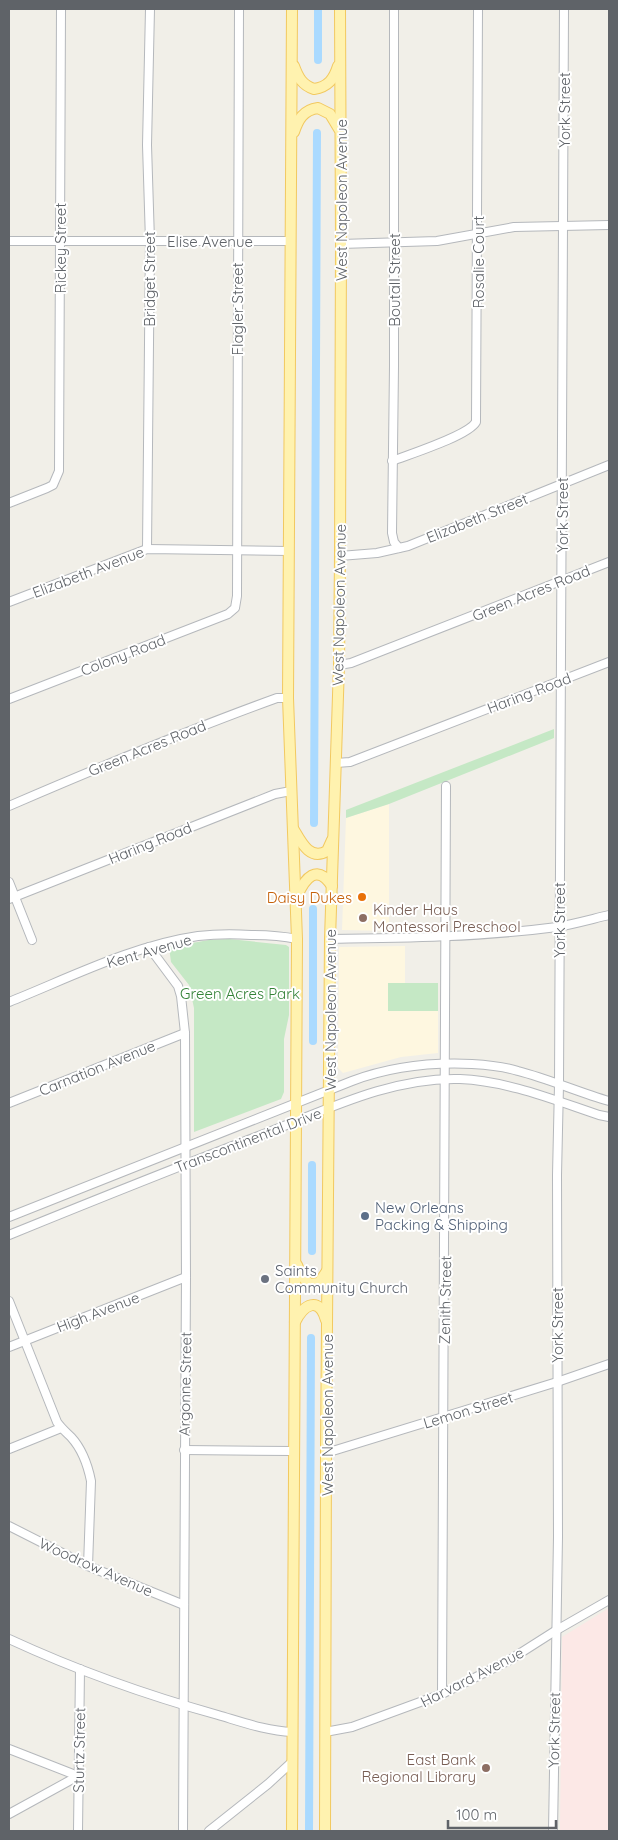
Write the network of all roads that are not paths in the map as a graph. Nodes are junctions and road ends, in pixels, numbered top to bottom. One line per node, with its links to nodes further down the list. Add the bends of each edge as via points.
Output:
1 (61, 9): 16 (street, Rickey Street)
2 (150, 9): 18 (street, Bridget Street, via 147,145)
3 (239, 9): 20 (street, Flagler Street)
4 (292, 9): 9 (main road)
5 (340, 9): 10 (main road, West Napoleon Avenue)
6 (394, 9): 22 (street, Boutall Street)
7 (478, 9): 15 (street, Rosalie Court)
8 (564, 9): 14 (street, York Street)
9 (291, 55): 10 (main road, via 297,75 302,82 314,88 327,85); 12 (main road)
10 (340, 61): 11 (main road, West Napoleon Avenue)
11 (340, 132): 12 (main road, via 330,114 312,109 301,116); 21 (main road, West Napoleon Avenue)
12 (291, 140): 19 (main road)
13 (609, 225): 14 (street)
14 (563, 226): 15 (street, via 514,227); 25 (street, York Street)
15 (478, 235): 22 (street); 23 (street, Rosalie Court, via 476,422 460,434)
16 (61, 240): 17 (street, Elise Avenue); 18 (street, Elise Avenue); 26 (street, Rickey Street, via 59,471 51,486)
17 (9, 241)
18 (150, 241): 20 (street, Elise Avenue); 28 (street, Bridget Street)
19 (290, 241): 20 (street, Elise Avenue); 30 (main road)
20 (237, 242): 29 (street, Flagler Street)
21 (341, 244): 22 (street); 31 (main road, West Napoleon Avenue)
22 (393, 244): 23 (street, Boutall Street)
23 (392, 461): 27 (street, Boutall Street, via 392,533)
24 (609, 465): 25 (street, Elizabeth Street)
25 (562, 484): 27 (street, Elizabeth Street); 33 (street, York Street)
26 (9, 504)
27 (399, 548): 31 (street, Elizabeth Street)
28 (147, 549): 29 (street, Elizabeth Avenue); 34 (street, Elizabeth Avenue)
29 (237, 550): 30 (street, Elizabeth Avenue); 35 (street, Flagler Street)
30 (289, 551): 39 (main road)
31 (340, 556): 37 (main road, West Napoleon Avenue)
32 (609, 562): 33 (street, Green Acres Road)
33 (562, 581): 37 (street, Green Acres Road, via 360,660); 38 (street, York Street)
34 (9, 602)
35 (235, 608): 40 (street, Colony Road, via 228,614)
36 (609, 662): 38 (street, Haring Road)
37 (339, 665): 41 (main road, West Napoleon Avenue)
38 (561, 682): 41 (street, Haring Road, via 350,762); 52 (street, York Street)
39 (288, 698): 43 (main road); 44 (street, Green Acres Road, via 277,698 210,722)
40 (9, 699)
41 (336, 763): 46 (main road, West Napoleon Avenue)
42 (446, 786): 53 (street, Zenith Street)
43 (291, 791): 45 (main road); 49 (street, Haring Road, via 275,794)
44 (9, 806)
45 (293, 830): 46 (main road, via 306,850 318,854 327,851); 50 (main road)
46 (334, 835): 48 (main road, West Napoleon Avenue)
47 (9, 882): 49 (street)
48 (332, 886): 50 (main road, via 324,876 312,875); 55 (main road, West Napoleon Avenue)
49 (12, 897): 56 (street)
50 (296, 899): 54 (main road)
51 (609, 915): 52 (street)
52 (559, 926): 53 (street); 62 (street, York Street)
53 (446, 938): 55 (street); 60 (street, Zenith Street)
54 (297, 939): 57 (street, Kent Avenue, via 223,934); 66 (main road)
55 (330, 939): 63 (main road, West Napoleon Avenue)
56 (32, 940)
57 (149, 948): 58 (street, Kent Avenue); 59 (street, Argonne Street, via 178,986)
58 (9, 1002)
59 (185, 1033): 67 (street, Carnation Avenue); 71 (street, Argonne Street)
60 (445, 1063): 61 (street, Zenith Street); 62 (street, Transcontinental Drive, via 517,1070); 63 (street, Transcontinental Drive, via 411,1065 373,1073)
61 (445, 1079): 65 (street, Transcontinental Drive, via 511,1086); 68 (street, Transcontinental Drive, via 394,1085); 85 (street, Zenith Street)
62 (559, 1085): 64 (street, Transcontinental Drive); 65 (street, York Street)
63 (330, 1090): 66 (street, Transcontinental Drive); 68 (main road, West Napoleon Avenue)
64 (609, 1100)
65 (559, 1102): 69 (street, Transcontinental Drive); 84 (street, York Street)
66 (295, 1103): 70 (main road); 71 (street, Transcontinental Drive)
67 (9, 1104)
68 (330, 1108): 70 (street, Transcontinental Drive); 76 (main road, West Napoleon Avenue)
69 (609, 1117)
70 (295, 1122): 72 (street, Transcontinental Drive); 75 (main road)
71 (186, 1146): 72 (street, Argonne Street); 73 (street, Transcontinental Drive)
72 (186, 1163): 74 (street, Transcontinental Drive); 77 (street, Argonne Street)
73 (9, 1217)
74 (9, 1235)
75 (294, 1257): 76 (main road, via 301,1275 309,1284 319,1283); 80 (main road)
76 (328, 1270): 79 (main road, West Napoleon Avenue)
77 (186, 1277): 81 (street, High Avenue); 88 (street, Argonne Street)
78 (9, 1301): 81 (street)
79 (327, 1323): 80 (main road, via 324,1313 312,1305 300,1312); 90 (main road, West Napoleon Avenue)
80 (294, 1324): 89 (main road)
81 (25, 1341): 82 (street, High Avenue); 86 (street)
82 (9, 1347)
83 (609, 1364): 84 (street, Lemon Street)
84 (557, 1382): 85 (street, Lemon Street); 95 (street, York Street)
85 (444, 1418): 90 (street, Lemon Street); 98 (street, Zenith Street)
86 (61, 1428): 87 (street); 92 (street, via 81,1452 91,1481)
87 (9, 1449)
88 (184, 1450): 89 (street); 94 (street, Argonne Street)
89 (294, 1450): 100 (main road)
90 (326, 1453): 101 (main road, West Napoleon Avenue)
91 (9, 1526): 92 (street, Woodrow Avenue)
92 (88, 1566): 94 (street, Woodrow Avenue)
93 (609, 1600): 95 (street, Harvard Avenue)
94 (184, 1605): 99 (street, Argonne Street)
95 (555, 1631): 98 (street, Harvard Avenue, via 508,1661); 111 (street, York Street)
96 (9, 1639): 97 (street)
97 (80, 1669): 99 (street); 104 (street, Sturtz Street)
98 (442, 1694): 101 (street, Harvard Avenue, via 352,1727)
99 (184, 1706): 100 (street); 107 (street, Argonne Street)
100 (292, 1732): 103 (main road)
101 (325, 1732): 110 (main road, West Napoleon Avenue)
102 (9, 1749): 104 (street)
103 (292, 1762): 108 (street); 109 (main road)
104 (78, 1776): 105 (street); 106 (street, Sturtz Street)
105 (9, 1814)
106 (78, 1831)
107 (182, 1831)
108 (209, 1831)
109 (292, 1831)
110 (326, 1831)
111 (553, 1831)

